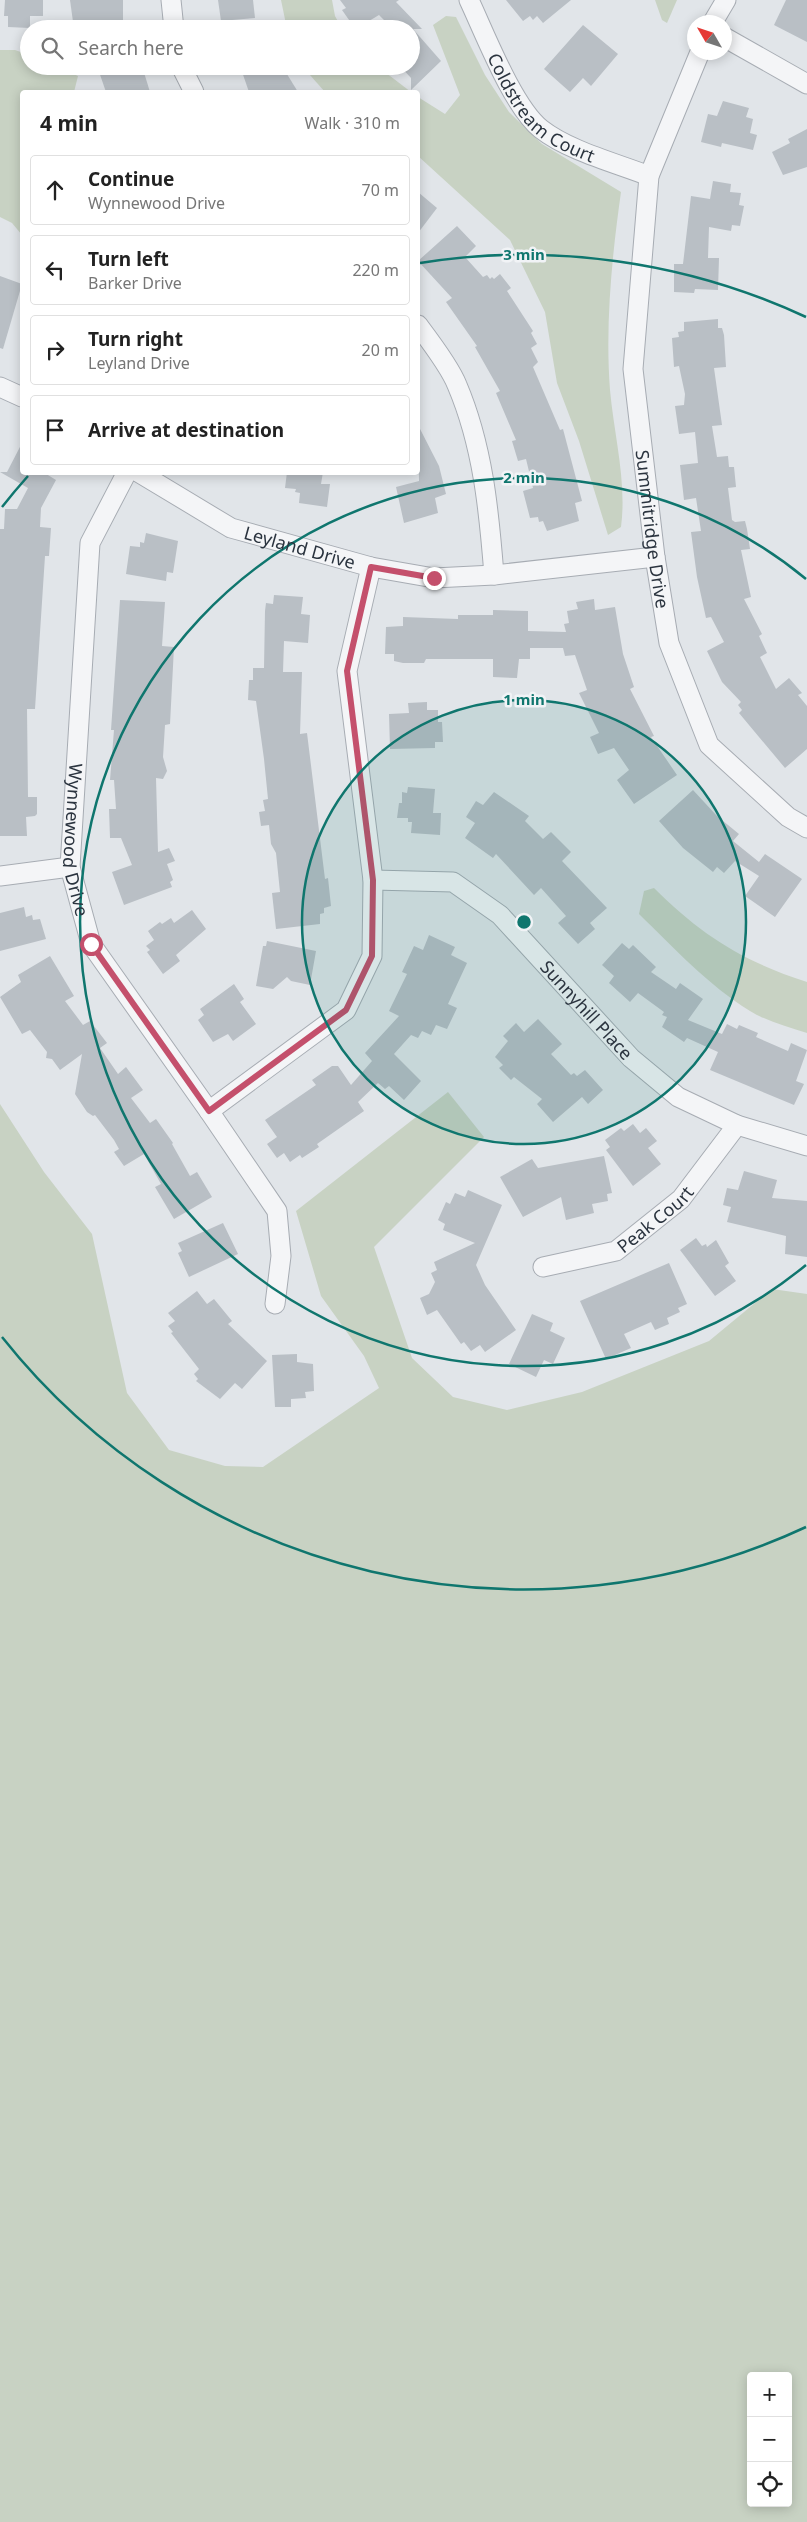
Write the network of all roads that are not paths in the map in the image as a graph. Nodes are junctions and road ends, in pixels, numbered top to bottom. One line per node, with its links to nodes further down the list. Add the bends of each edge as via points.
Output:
1 (171, 0): 5 (street)
2 (469, 0): 11 (street, Coldstream Court, via 510,85 525,111 541,128 563,142)
3 (726, 0): 4 (street)
4 (717, 15)
5 (173, 20)
6 (732, 42): 9 (street)
7 (697, 60): 11 (street, Summitridge Drive)
8 (186, 75): 10 (street)
9 (807, 84)
10 (193, 90)
11 (649, 176): 17 (street, Summitridge Drive, via 632,369)
12 (420, 328): 19 (street, via 457,384 476,440 487,494)
13 (0, 387): 14 (street)
14 (20, 396)
15 (125, 475): 21 (street, Wynnewood Drive, via 90,543)
16 (143, 475): 18 (street, Leyland Drive, via 231,528)
17 (655, 556): 19 (street, Leyland Drive); 20 (street, Summitridge Drive, via 669,643 709,745 788,817)
18 (371, 567): 19 (street, Leyland Drive, via 434,578); 23 (street, via 347,671)
19 (494, 575)
20 (807, 828)
21 (70, 867): 22 (street); 24 (street, Wynnewood Drive, via 91,944)
22 (0, 876)
23 (373, 880): 24 (street, via 372,956 346,1010); 25 (street, Sunnyhill Place, via 453,882 500,915 631,1058 678,1097)
24 (209, 1111): 28 (street, Wynnewood Drive, via 277,1211 281,1256)
25 (736, 1124): 26 (street, Sunnyhill Place); 27 (street, Peak Court, via 681,1199 616,1251)
26 (807, 1146)
27 (543, 1267)
28 (275, 1304)

